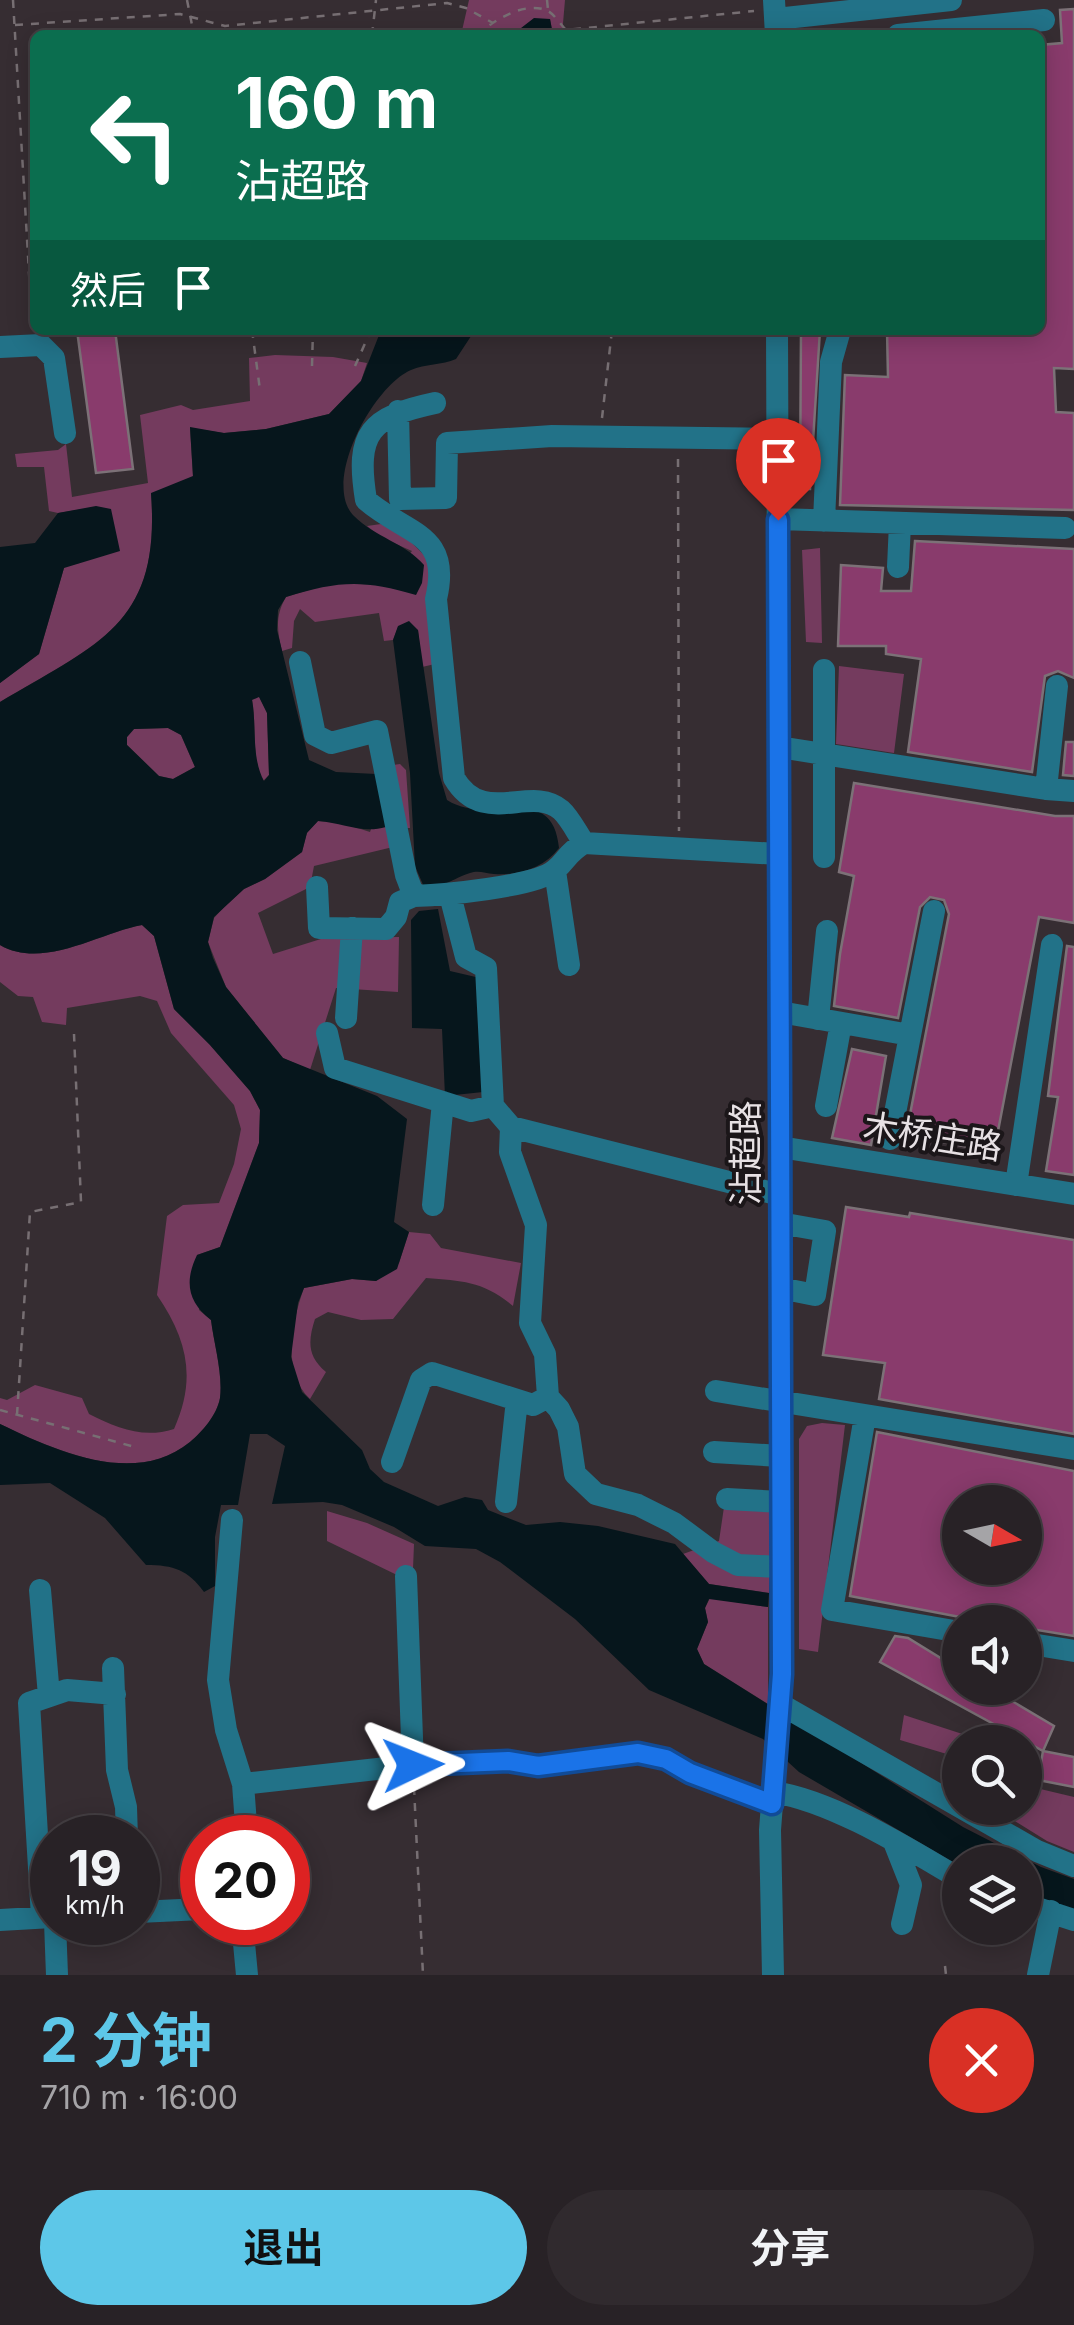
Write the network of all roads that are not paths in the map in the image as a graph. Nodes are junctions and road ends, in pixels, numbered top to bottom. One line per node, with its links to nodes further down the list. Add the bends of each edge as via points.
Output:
1 (929, 1): 2 (street)
2 (776, 16)
3 (1044, 20): 4 (street)
4 (947, 30)
5 (777, 335): 11 (street, 沾超路)
6 (839, 335): 13 (street, via 831,362)
7 (0, 346): 10 (street, via 41,345 54,358)
8 (435, 403): 9 (street)
9 (398, 411): 11 (street, via 400,499 446,498 447,443 552,436); 24 (street, via 364,444 361,472 366,500 421,535 442,574 436,599 454,778 477,802 550,804)
10 (65, 433)
11 (778, 439): 12 (street, 沾超路)
12 (778, 520): 13 (street); 20 (street, 沾超路)
13 (824, 521): 14 (street)
14 (900, 523): 15 (street); 16 (street)
15 (1064, 528)
16 (898, 567)
17 (300, 662): 30 (street, via 316,735 332,744 377,731)
18 (824, 670): 21 (street)
19 (1057, 686): 22 (street)
20 (779, 747): 21 (street); 25 (street, 沾超路)
21 (824, 754): 22 (street); 26 (street)
22 (1046, 789): 23 (street)
23 (1074, 791)
24 (584, 843): 25 (street); 27 (street)
25 (779, 854): 36 (street, 沾超路)
26 (824, 857)
27 (555, 871): 29 (street); 35 (street)
28 (317, 887): 32 (street, via 319,928)
29 (450, 895): 30 (street); 42 (street, via 466,957 486,968)
30 (414, 896): 32 (street, via 400,902 386,929)
31 (934, 911): 40 (street)
32 (352, 928): 37 (street)
33 (827, 931): 38 (street)
34 (1052, 945): 47 (street)
35 (569, 965)
36 (780, 1012): 38 (street); 46 (street, 沾超路)
37 (346, 1018)
38 (829, 1021): 40 (street); 43 (street)
39 (327, 1033): 41 (street, via 336,1068)
40 (910, 1036): 45 (street)
41 (442, 1102): 42 (street, via 471,1110); 50 (street)
42 (493, 1106): 44 (street)
43 (826, 1106)
44 (511, 1127): 49 (street); 54 (street, via 510,1152 536,1225 530,1322 545,1354)
45 (890, 1139)
46 (780, 1147): 47 (street, 木桥庄路); 49 (street, 沾超路)
47 (1016, 1185): 48 (street, 木桥庄路)
48 (1074, 1194)
49 (780, 1195): 51 (street, 沾超路)
50 (433, 1205)
51 (780, 1223): 52 (street, 沾超路); 52 (street, via 825,1231 815,1294)
52 (780, 1288): 56 (street, 沾超路)
53 (716, 1391): 56 (street)
54 (548, 1397): 55 (street, via 534,1405); 66 (street, via 568,1427 575,1474 596,1494 638,1505 738,1564)
55 (517, 1400): 61 (street, via 432,1373 421,1380); 63 (street)
56 (781, 1403): 57 (street); 60 (street, 沾超路)
57 (865, 1416): 58 (street); 69 (street, via 832,1610)
58 (1074, 1449)
59 (714, 1452): 60 (street)
60 (781, 1456): 64 (street, 沾超路)
61 (392, 1462)
62 (727, 1499): 64 (street)
63 (506, 1502)
64 (781, 1502): 66 (street, 沾超路)
65 (232, 1520): 77 (street, via 218,1680)
66 (782, 1567): 75 (street, 沾超路)
67 (406, 1576): 76 (street)
68 (40, 1590): 74 (street)
69 (942, 1629)
70 (1042, 1646): 71 (street)
71 (1074, 1651)
72 (113, 1668): 73 (street)
73 (114, 1694): 74 (street, via 67,1690); 80 (street)
74 (49, 1696): 79 (street, via 29,1703)
75 (779, 1707): 78 (street, 沾超路); 83 (street, via 1037,1852)
76 (413, 1765): 77 (street); 78 (street, via 538,1766 638,1753)
77 (243, 1784): 81 (street)
78 (773, 1798): 82 (street, via 801,1796); 95 (street, 沾超路)
79 (40, 1815)
80 (126, 1815)
81 (245, 1815)
82 (894, 1842): 84 (street); 90 (street, via 911,1885)
83 (1074, 1866)
84 (942, 1869)
85 (1042, 1909): 86 (street)
86 (1051, 1911): 89 (street); 96 (street)
87 (30, 1919): 88 (street)
88 (0, 1920)
89 (1074, 1920)
90 (902, 1924)
91 (53, 1945): 93 (street)
92 (244, 1945): 94 (street)
93 (57, 1975)
94 (247, 1975)
95 (773, 1975)
96 (1038, 1975)

